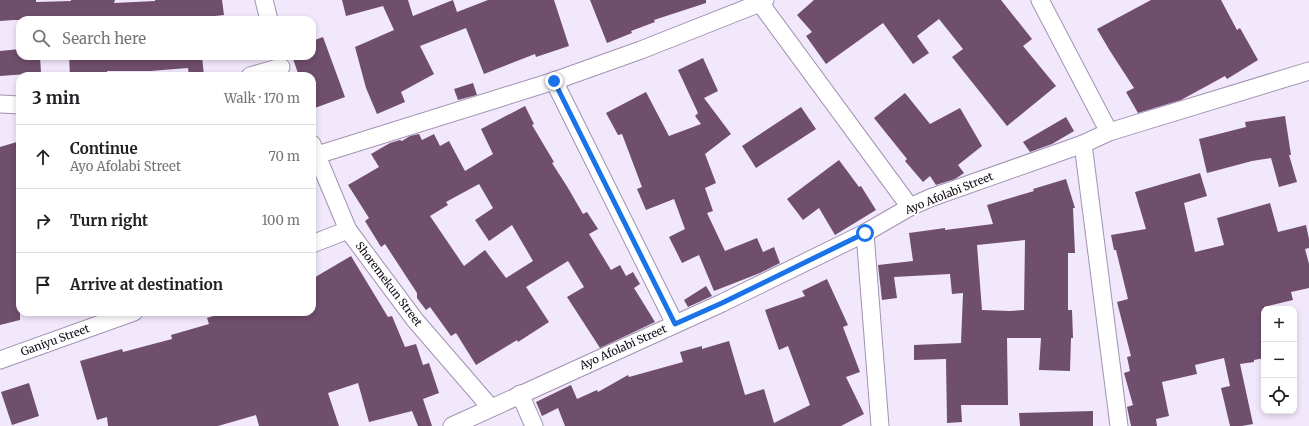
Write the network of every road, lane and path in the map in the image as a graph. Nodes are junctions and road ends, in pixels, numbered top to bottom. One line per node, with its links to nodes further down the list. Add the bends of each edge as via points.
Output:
1 (264, 0): 4 (street)
2 (1040, 0): 11 (street)
3 (762, 2): 8 (street); 15 (street)
4 (268, 16)
5 (281, 66): 7 (street)
6 (1309, 71): 11 (street, Ayo Afolabi Street)
7 (262, 72)
8 (554, 81): 13 (street); 20 (street)
9 (0, 104): 10 (street)
10 (16, 105)
11 (1109, 132): 12 (street, Ayo Afolabi Street)
12 (1083, 144): 15 (street, Ayo Afolabi Street); 27 (street)
13 (316, 148)
14 (316, 154): 16 (street, Shoremekun Street)
15 (910, 207): 17 (street, Ayo Afolabi Street)
16 (348, 230): 18 (street); 23 (street, Shoremekun Street, via 415,320)
17 (865, 233): 20 (street, Ayo Afolabi Street); 26 (street)
18 (316, 242)
19 (123, 316): 21 (street, Ganiyu Street)
20 (675, 324): 22 (street, Ayo Afolabi Street)
21 (0, 360)
22 (520, 394): 23 (street, Ayo Afolabi Street); 25 (street)
23 (491, 408): 24 (street, Ayo Afolabi Street)
24 (452, 426)
25 (534, 426)
26 (880, 426)
27 (1119, 426)

